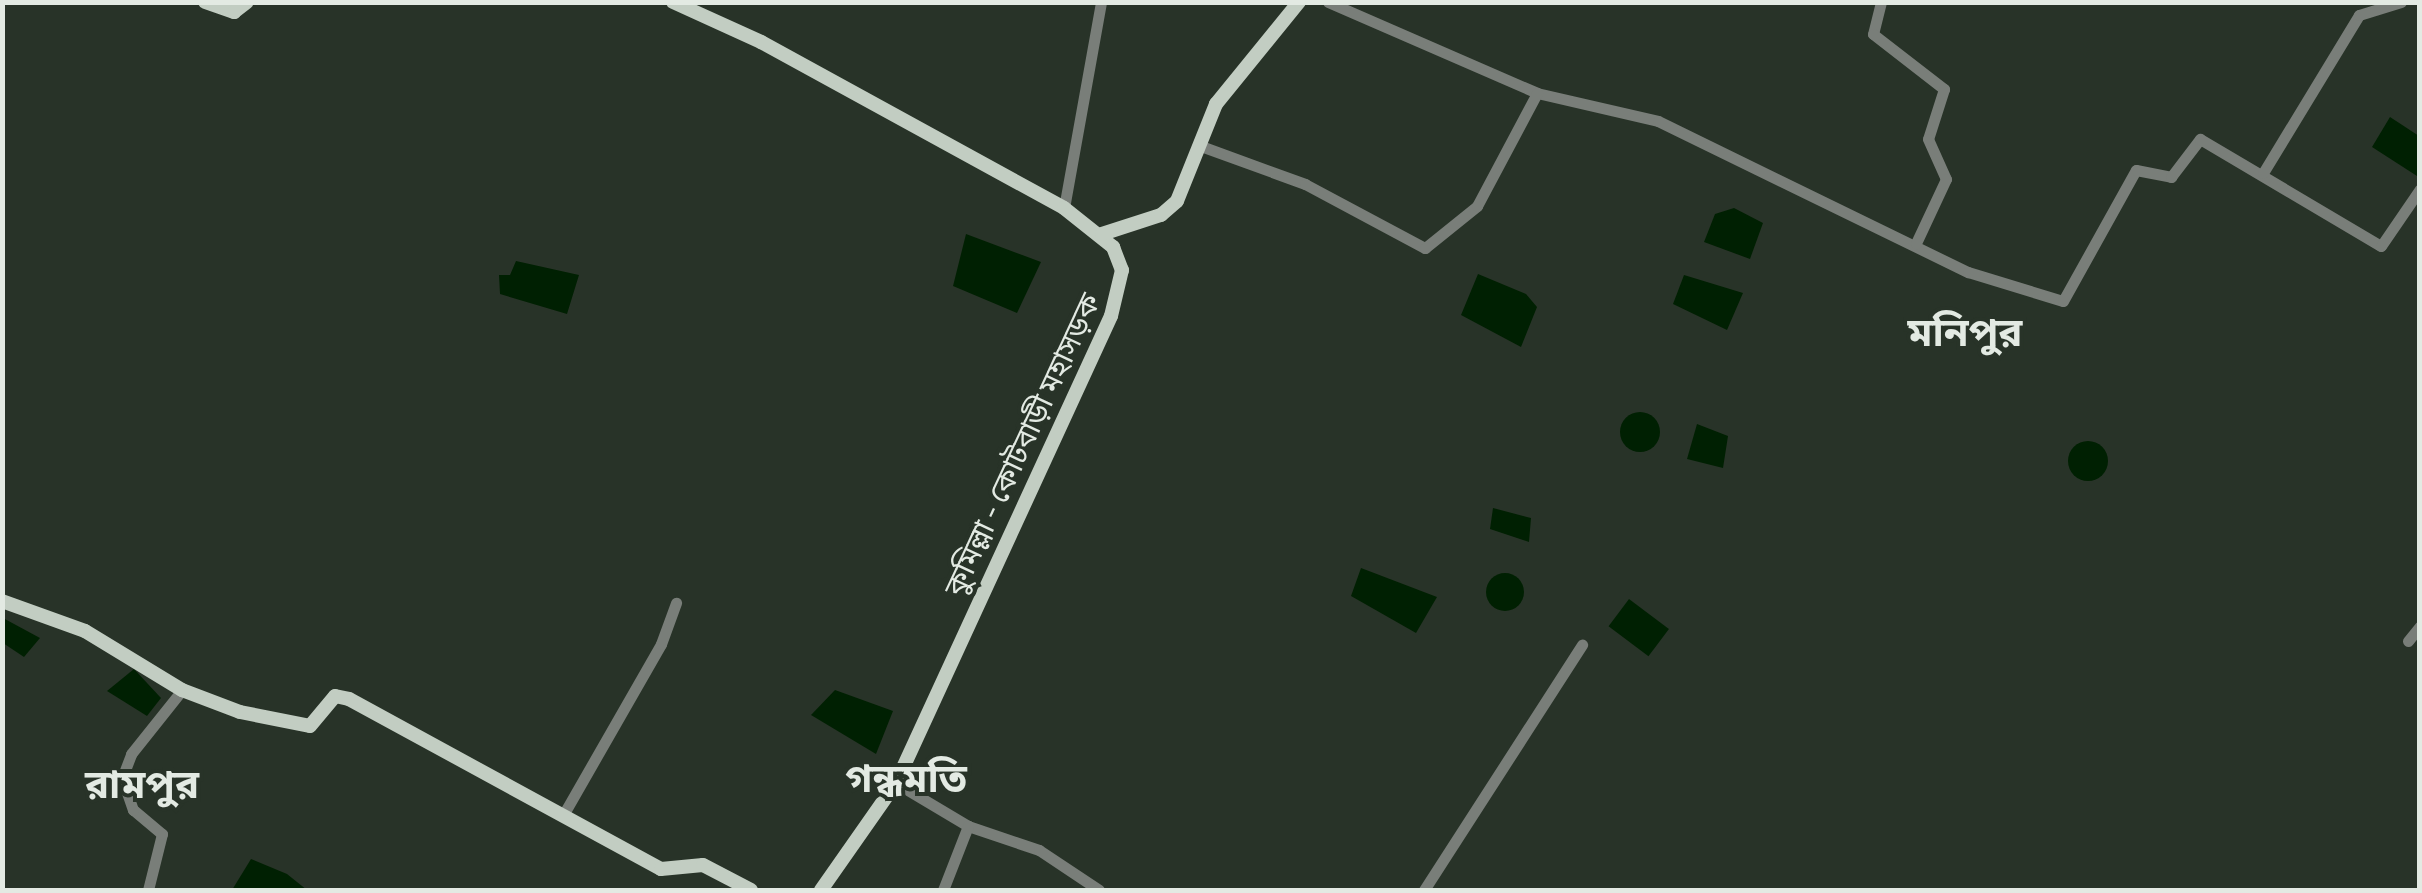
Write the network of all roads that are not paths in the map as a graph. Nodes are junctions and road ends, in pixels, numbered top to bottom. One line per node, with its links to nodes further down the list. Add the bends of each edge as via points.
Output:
1 (205, 2): 2 (main road, via 234,12)
2 (246, 2)
3 (673, 2): 13 (main road, via 778,50)
4 (1101, 2): 13 (street)
5 (1299, 2): 10 (main road, via 1216,104)
6 (1328, 2): 9 (street)
7 (1881, 2): 15 (street, via 1873,34 1944,89 1928,139 1946,179)
8 (2401, 2): 11 (street, via 2358,14)
9 (1537, 93): 10 (street, via 1477,206 1425,248 1306,184); 15 (street, via 1658,121)
10 (1198, 145): 14 (main road, via 1170,209)
11 (2263, 173): 12 (street, via 2381,246); 15 (street, via 2204,139 2171,177 2138,168 2062,301 1968,272)
12 (2420, 188)
13 (1064, 208): 14 (main road)
14 (1102, 234): 22 (main road, কুমিল্লা - কোটবাড়ী মহাসড়ক, via 1119,258 1118,299)
15 (1916, 243)
16 (2, 601): 21 (main road, via 106,640)
17 (676, 603): 23 (street, via 661,644)
18 (2420, 626): 19 (street)
19 (2408, 641)
20 (1582, 646): 30 (street)
21 (182, 690): 23 (main road, via 306,726 342,696); 25 (street, via 131,754 122,778 133,810 162,834)
22 (896, 783): 24 (street); 27 (main road, কুমিল্লা - কোটবাড়ী মহাসড়ক)
23 (566, 810): 26 (main road, via 661,868 703,865)
24 (968, 826): 28 (street); 29 (street, via 1039,850)
25 (148, 890)
26 (751, 890)
27 (821, 890)
28 (943, 890)
29 (1100, 890)
30 (1424, 890)

